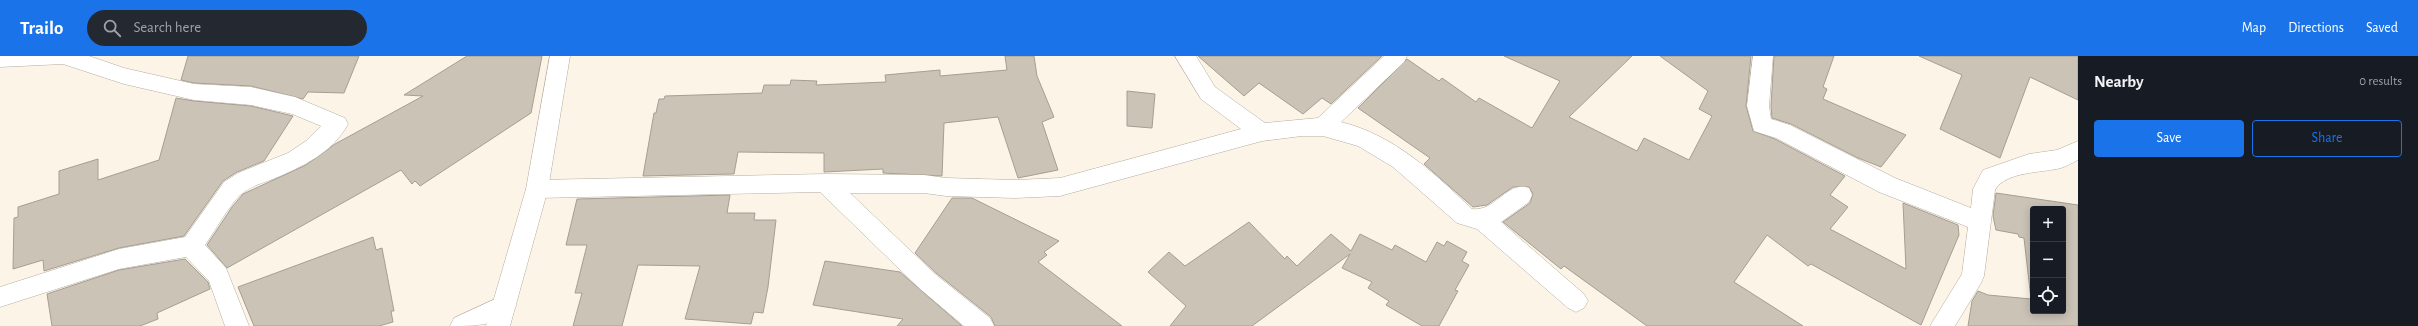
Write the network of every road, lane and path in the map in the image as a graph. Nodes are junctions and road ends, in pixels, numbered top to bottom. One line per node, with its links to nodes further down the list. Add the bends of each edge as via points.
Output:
1 (62, 56): 7 (street)
2 (65, 56): 16 (street, via 124,76 194,92 251,96 294,106 337,124 314,147 296,159 246,180 232,189)
3 (560, 56): 12 (street)
4 (1185, 56): 9 (street, via 1208,93)
5 (1397, 56): 8 (street)
6 (1763, 56): 15 (street, via 1758,106 1762,125 1782,131 1887,185)
7 (0, 59)
8 (1322, 126): 9 (street); 14 (street, via 1390,152 1414,168 1464,216 1475,221)
9 (1262, 132): 11 (street, via 1060,187 1015,189 924,184)
10 (2078, 150): 15 (street, via 2060,160 2029,163 1991,177 1984,189)
11 (825, 183): 12 (street); 22 (street, via 927,281)
12 (537, 189): 19 (street)
13 (1521, 195): 14 (street)
14 (1484, 221): 18 (street)
15 (1981, 222): 23 (street, via 1973,276)
16 (191, 246): 17 (street, via 170,247 91,268); 20 (street, via 218,275)
17 (0, 297)
18 (1576, 301)
19 (501, 316): 21 (street)
20 (237, 326)
21 (462, 326)
22 (982, 326)
23 (1942, 326)

